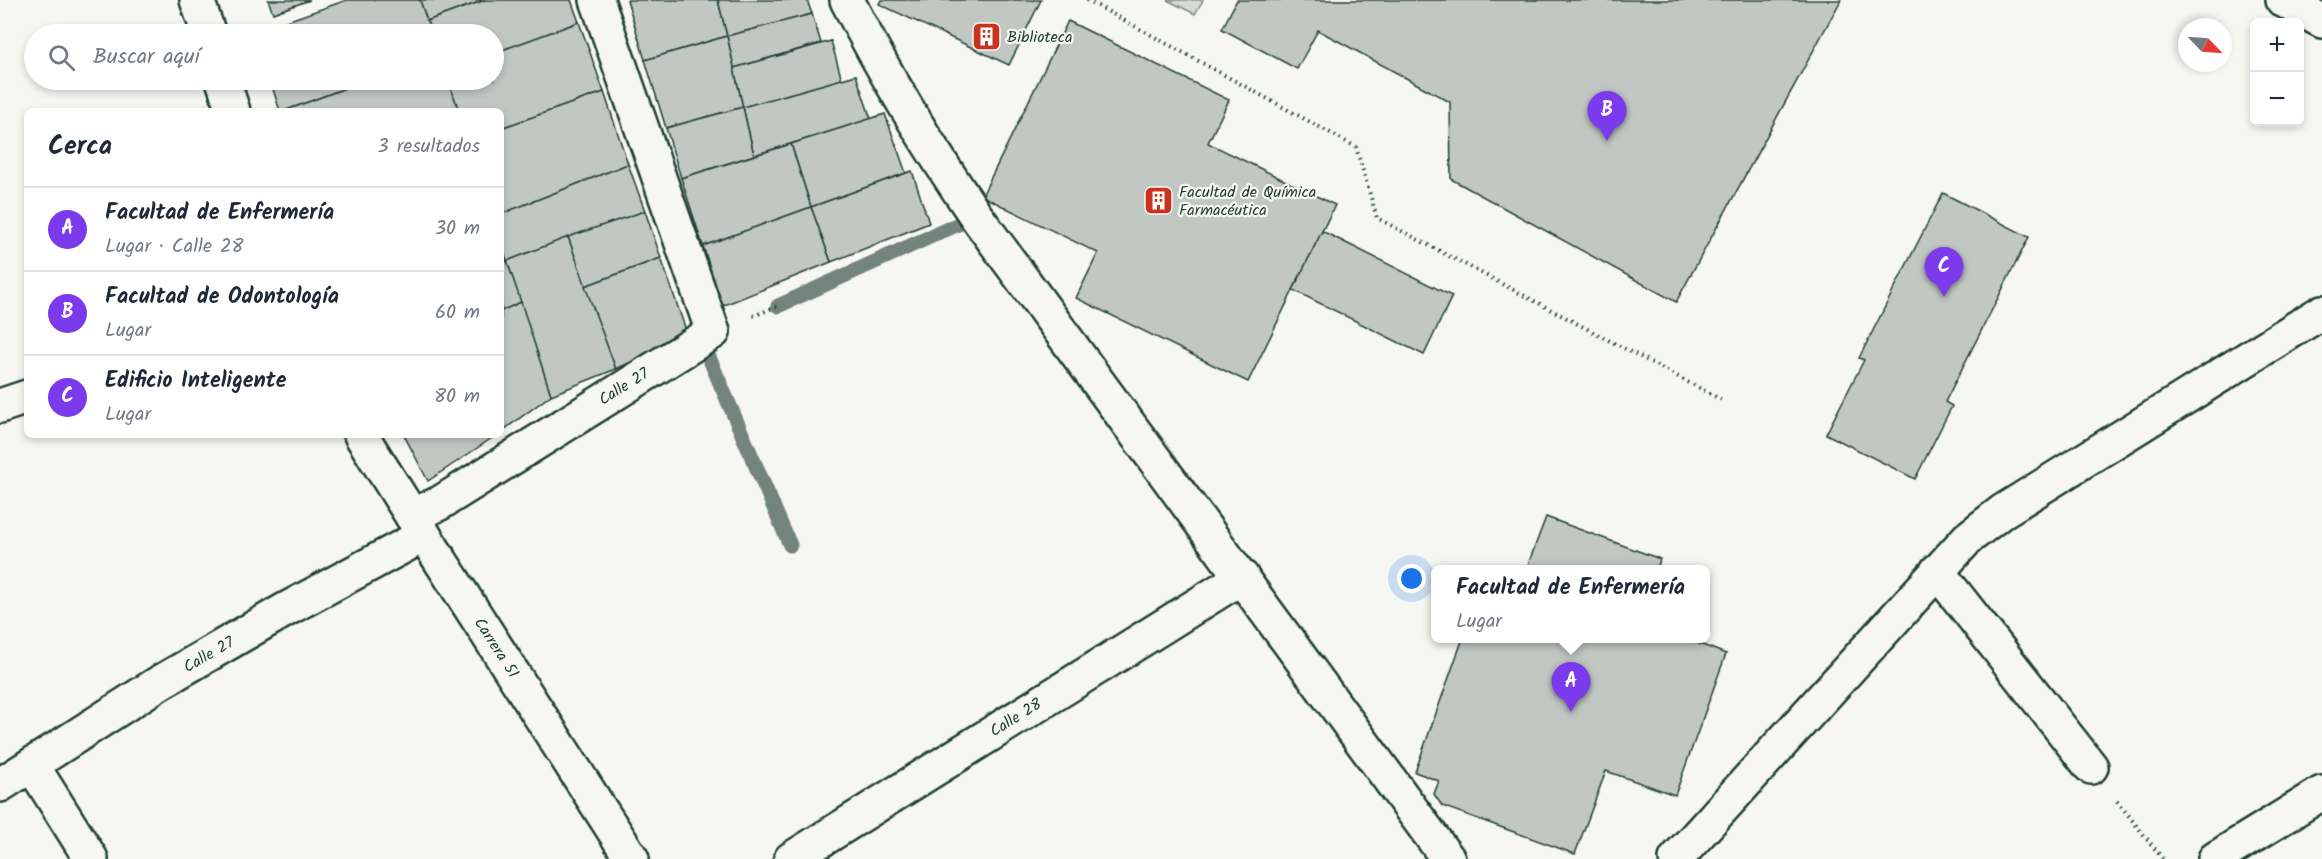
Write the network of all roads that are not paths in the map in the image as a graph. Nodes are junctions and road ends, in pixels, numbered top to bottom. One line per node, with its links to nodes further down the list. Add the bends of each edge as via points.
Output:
1 (197, 0): 6 (street)
2 (597, 0): 13 (street, Calle 27, via 713,332 440,503)
3 (847, 0): 15 (street, via 935,157)
4 (2283, 0): 5 (street)
5 (2322, 21)
6 (205, 24)
7 (226, 90): 8 (street)
8 (232, 108)
9 (2322, 312): 14 (street, via 2003,511 1968,538)
10 (24, 398): 11 (street)
11 (0, 405)
12 (364, 438): 13 (street, Carrera 51)
13 (418, 526): 16 (street, Calle 27); 21 (street, Carrera 51)
14 (1936, 571): 17 (street); 24 (street)
15 (1242, 577): 22 (street, Calle 28); 23 (street)
16 (32, 765): 18 (street, Calle 27); 20 (street)
17 (2091, 767)
18 (0, 785)
19 (2322, 793): 25 (street)
20 (91, 859)
21 (632, 859)
22 (791, 859)
23 (1448, 859)
24 (1676, 859)
25 (2215, 859)

